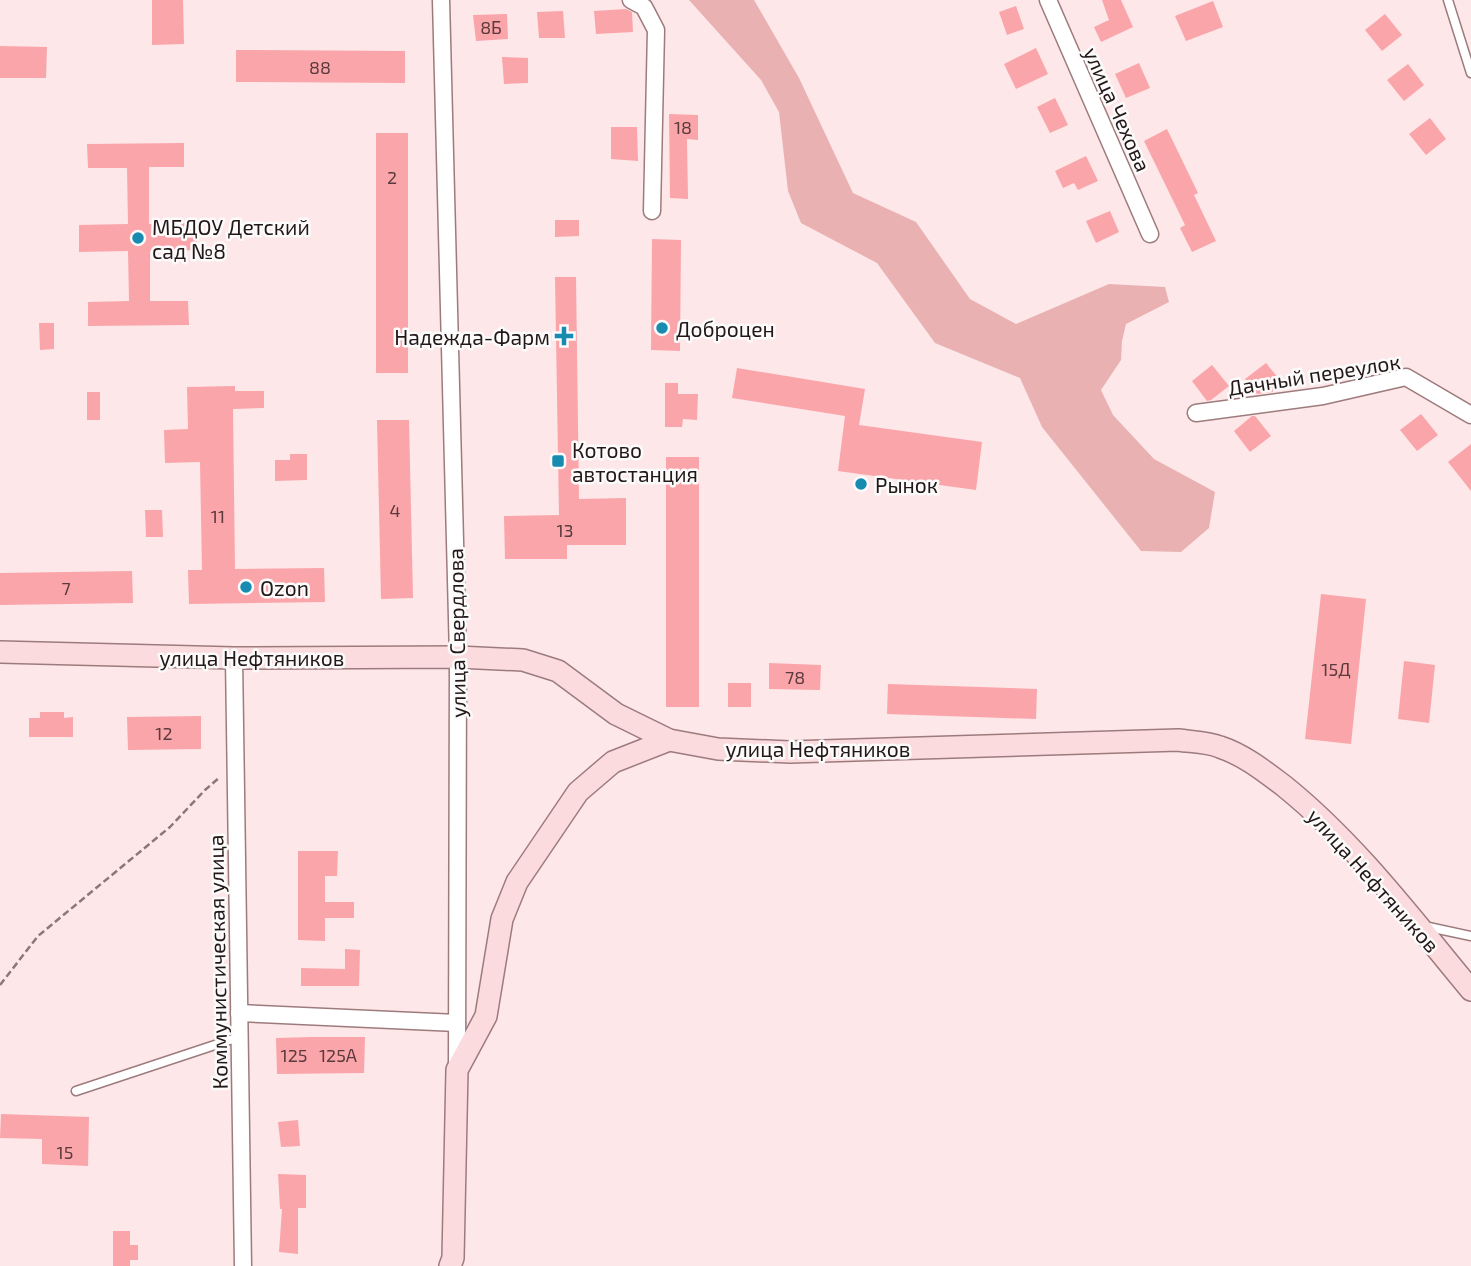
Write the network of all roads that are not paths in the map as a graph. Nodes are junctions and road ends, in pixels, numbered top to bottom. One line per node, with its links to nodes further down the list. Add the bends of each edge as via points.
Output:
1 (441, 0): 11 (street, улица Свердлова)
2 (631, 0): 6 (street, via 644,7 656,30)
3 (1048, 0): 7 (street, улица Чехова)
4 (1448, 0): 5 (lane)
5 (1471, 73)
6 (652, 211)
7 (1150, 234)
8 (1196, 413): 9 (street, Дачный переулок, via 1323,396 1406,377)
9 (1471, 415)
10 (0, 652): 12 (street, улица Нефтяников)
11 (458, 657): 12 (street, улица Нефтяников); 13 (street, улица Нефтяников, via 523,660 558,671 616,714); 18 (street, улица Свердлова)
12 (234, 658): 17 (street, Коммунистическая улица)
13 (669, 740): 14 (street, улица Нефтяников, via 718,749 790,752 1178,740 1219,746 1259,766 1303,802); 20 (street, via 612,762 578,792 517,882 502,919 486,1016)
14 (1418, 925): 15 (lane); 16 (street, улица Нефтяников)
15 (1471, 936)
16 (1471, 990)
17 (239, 1013): 18 (street); 19 (street, Коммунистическая улица)
18 (457, 1023): 20 (street, улица Свердлова)
19 (239, 1037): 21 (lane); 22 (street, Коммунистическая улица)
20 (457, 1070): 23 (street, улица Свердлова)
21 (76, 1091)
22 (243, 1266)
23 (450, 1266)

